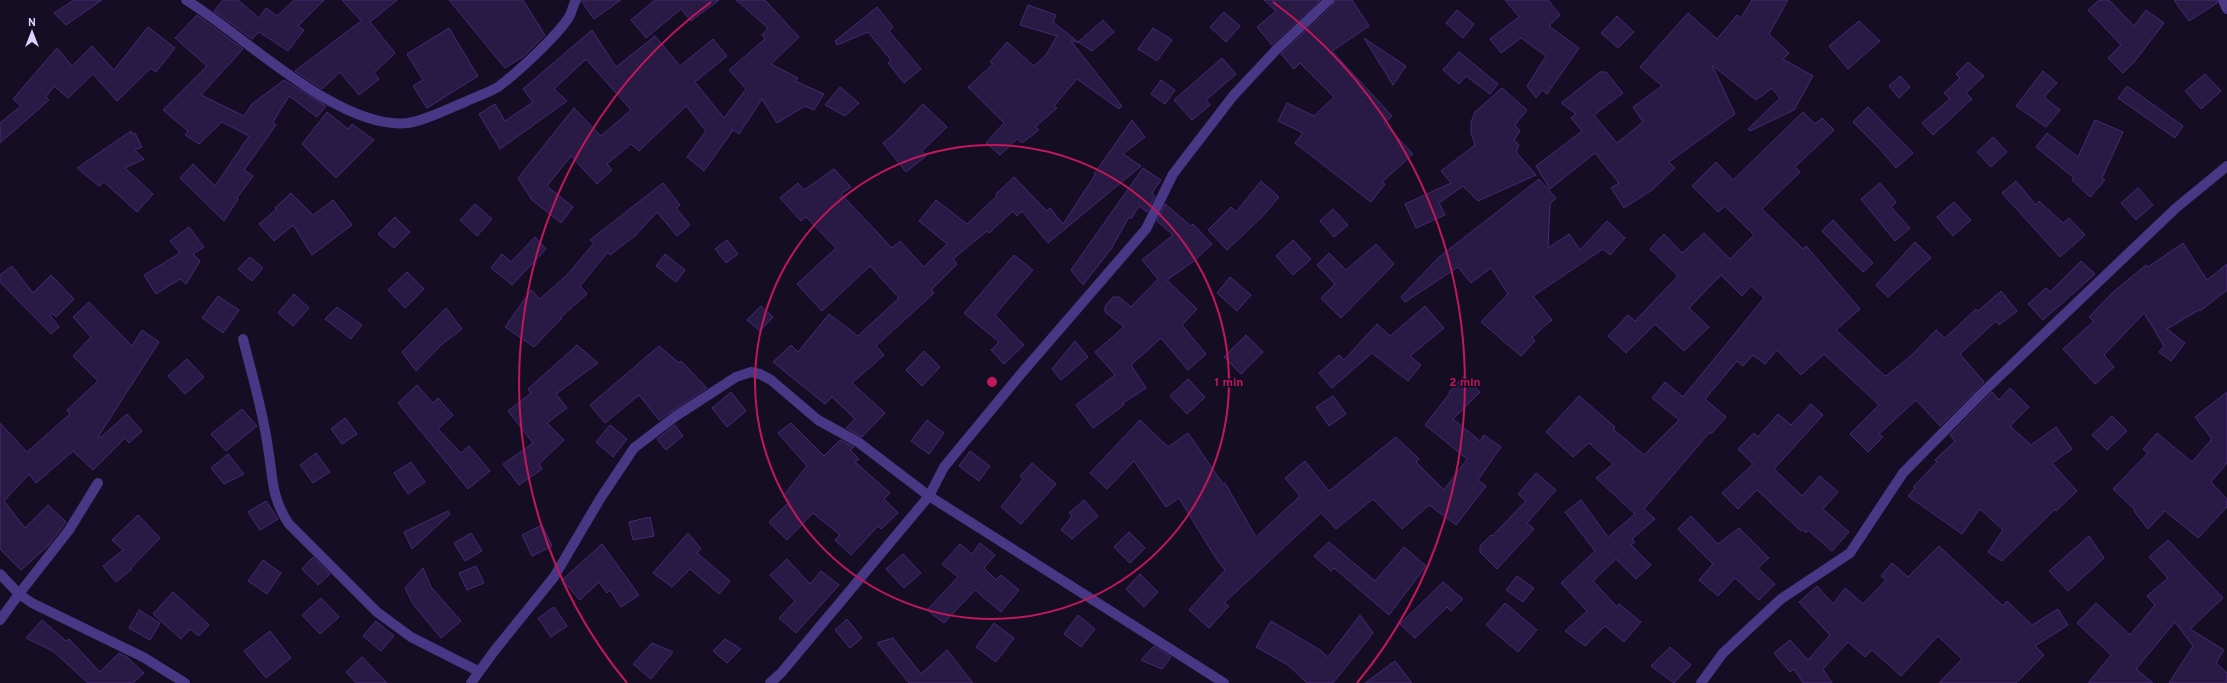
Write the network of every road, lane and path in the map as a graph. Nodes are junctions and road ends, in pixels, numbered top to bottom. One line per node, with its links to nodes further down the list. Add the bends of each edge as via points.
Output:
1 (186, 0): 2 (street, via 281,70 331,101 372,120 392,123 409,122 434,115 497,87 552,39 569,16)
2 (576, 0)
3 (1329, 0): 9 (street, via 1276,50 1233,96 1173,174 1146,229 944,466)
4 (2223, 0): 5 (street)
5 (2227, 9)
6 (2227, 166): 18 (street, via 2176,208 1981,394 1903,473 1850,553 1780,599 1723,653)
7 (243, 339): 13 (street, via 268,448 272,486 281,512 377,612 411,637)
8 (98, 483): 11 (street, via 69,530)
9 (929, 496): 13 (street, via 858,442 818,420 760,374 751,372 736,377 676,416 634,448 600,499 554,578); 16 (street); 17 (street)
10 (0, 574): 11 (street)
11 (19, 594): 12 (street); 14 (street, via 32,603 143,657)
12 (0, 620)
13 (478, 671): 15 (street)
14 (185, 683)
15 (471, 683)
16 (770, 683)
17 (1224, 683)
18 (1701, 683)

